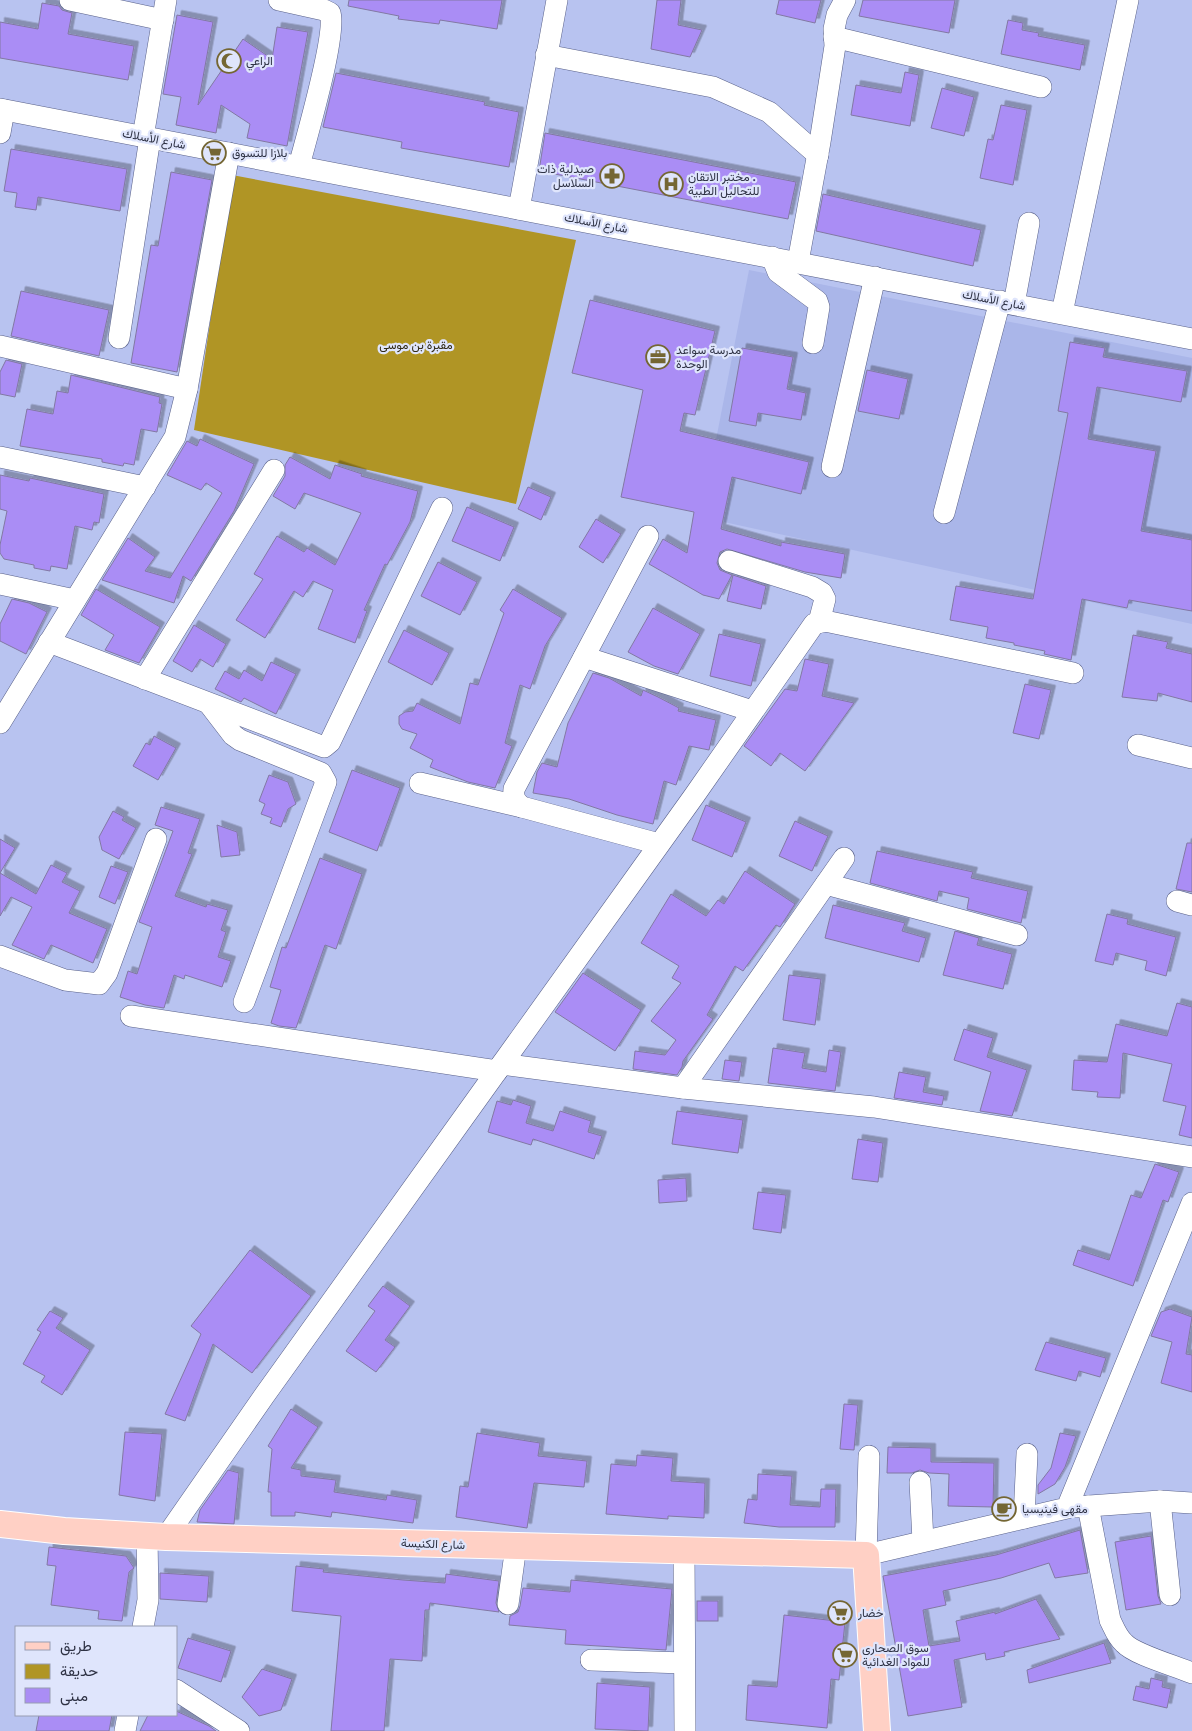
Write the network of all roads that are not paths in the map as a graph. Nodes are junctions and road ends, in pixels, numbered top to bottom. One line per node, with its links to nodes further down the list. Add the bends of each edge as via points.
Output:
1 (70, 0): 7 (street)
2 (278, 0): 6 (street)
3 (557, 0): 9 (street)
4 (845, 0): 8 (street, via 837,15)
5 (1128, 0): 23 (street)
6 (325, 5): 16 (street, via 332,26)
7 (164, 10): 13 (street)
8 (834, 37): 10 (street); 15 (street)
9 (546, 56): 15 (street, via 713,87 769,112); 17 (street)
10 (1041, 87)
11 (2, 109): 12 (street); 13 (street, شارع الأسلاك)
12 (0, 134)
13 (147, 137): 14 (street, شارع الأسلاك); 24 (street)
14 (229, 153): 16 (street, شارع الأسلاك); 28 (street)
15 (818, 155): 20 (street)
16 (299, 166): 17 (street, شارع الأسلاك)
17 (519, 209): 19 (street, شارع الأسلاك)
18 (1029, 223): 22 (street)
19 (772, 257): 20 (street, شارع الأسلاك); 26 (street, via 778,272 817,301 819,307)
20 (798, 262): 21 (street, شارع الأسلاك)
21 (875, 277): 22 (street, شارع الأسلاك); 30 (street)
22 (1007, 302): 23 (street, شارع الأسلاك); 34 (street)
23 (1062, 313): 25 (street, شارع الأسلاك)
24 (119, 338)
25 (1192, 339)
26 (812, 342)
27 (0, 346): 28 (street)
28 (187, 389): 32 (street, via 175,437)
29 (0, 457): 32 (street)
30 (832, 467)
31 (274, 470): 43 (street)
32 (145, 487): 38 (street)
33 (442, 508): 44 (street, via 327,746 320,748)
34 (944, 513)
35 (648, 536): 41 (street)
36 (729, 560): 39 (street, via 822,593 825,599)
37 (0, 584): 38 (street)
38 (75, 600): 40 (street)
39 (819, 622): 42 (street); 45 (street, via 810,628)
40 (49, 642): 43 (street); 46 (street)
41 (584, 657): 45 (street); 50 (street, via 514,789 515,801)
42 (1073, 673)
43 (145, 679): 44 (street)
44 (210, 705): 57 (street, via 240,740 321,773 326,782)
45 (752, 712): 52 (street)
46 (0, 723)
47 (1138, 745): 48 (street)
48 (1192, 758)
49 (420, 783): 50 (street)
50 (522, 807): 52 (street)
51 (156, 839): 56 (street, via 107,973 99,984 65,980)
52 (659, 844): 59 (street)
53 (844, 858): 54 (street)
54 (826, 884): 55 (street); 60 (street)
55 (1017, 935)
56 (0, 956)
57 (244, 1002)
58 (131, 1016): 59 (street)
59 (500, 1068): 60 (street); 72 (street, via 270,1388)
60 (683, 1088): 61 (street, via 874,1107)
61 (1192, 1157)
62 (1192, 1203): 69 (street)
63 (1027, 1454): 70 (street)
64 (869, 1456): 76 (street)
65 (920, 1482): 73 (street)
66 (1160, 1501): 67 (street); 68 (street); 77 (street)
67 (1192, 1503)
68 (1088, 1506): 69 (street); 82 (street, via 1110,1620 1116,1633 1124,1644 1134,1650)
69 (1067, 1508): 70 (street)
70 (1024, 1518): 73 (street)
71 (0, 1524): 72 (main road, شارع الكنيسة)
72 (157, 1537): 74 (main road, شارع الكنيسة); 79 (street)
73 (923, 1542): 76 (street)
74 (516, 1546): 75 (main road, شارع الكنيسة); 78 (street)
75 (684, 1550): 76 (main road, شارع الكنيسة); 81 (street)
76 (866, 1555): 88 (main road)
77 (1170, 1595)
78 (508, 1604)
79 (143, 1626)
80 (591, 1660): 81 (street)
81 (684, 1663): 87 (street)
82 (1192, 1673)
83 (178, 1691): 86 (street)
84 (128, 1716): 85 (street)
85 (125, 1731)
86 (239, 1731)
87 (685, 1731)
88 (877, 1731)

